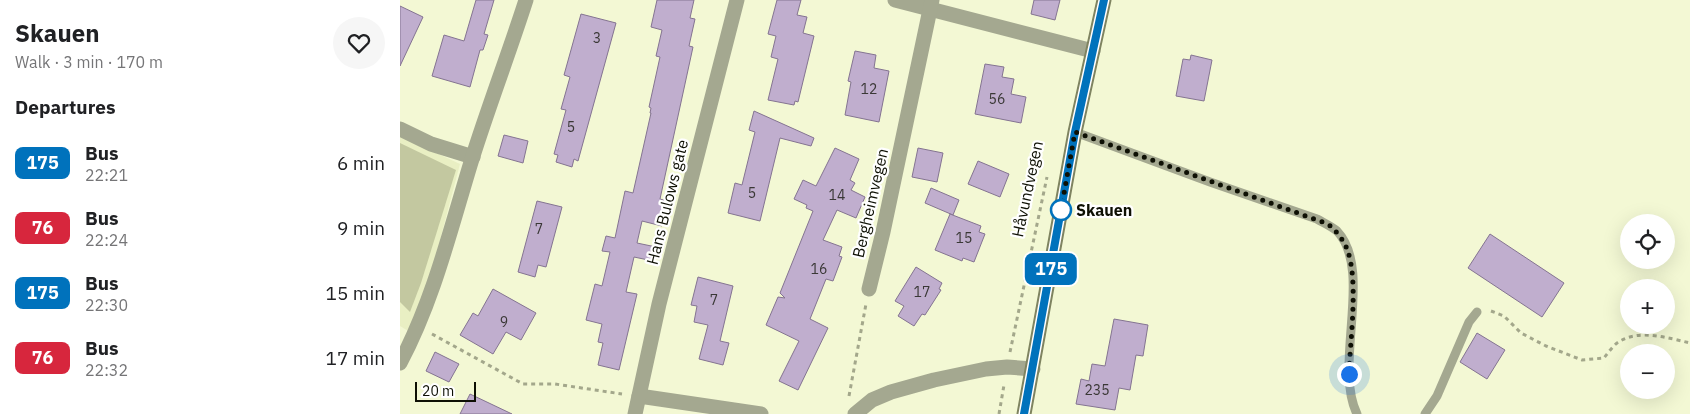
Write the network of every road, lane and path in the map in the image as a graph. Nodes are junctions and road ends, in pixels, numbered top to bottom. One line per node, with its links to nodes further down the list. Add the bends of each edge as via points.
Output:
1 (526, 0): 9 (street)
2 (737, 0): 18 (street, Hans Bulows gate, via 659,304)
3 (895, 0): 5 (street)
4 (1104, 0): 6 (main road)
5 (931, 5): 6 (street); 11 (street, Bergheimvegen)
6 (1093, 51): 8 (main road)
7 (400, 129): 9 (street, via 431,144)
8 (1075, 132): 17 (main road); 24 (lane, via 1317,219 1337,232 1348,250 1351,265 1349,387)
9 (473, 157): 13 (street, via 432,292)
10 (1047, 176): 16 (path, Håvundvegen)
11 (869, 288): 19 (path)
12 (1477, 312): 14 (path, via 1489,310 1504,316 1521,333 1582,360 1604,358 1618,343 1633,335); 25 (lane, via 1459,341 1437,396)
13 (418, 326): 15 (street); 18 (path, via 523,384 554,384)
14 (1690, 343)
15 (400, 363)
16 (1007, 367): 17 (street); 19 (street, via 934,380 891,392); 22 (path, Håvundvegen)
17 (1033, 368): 23 (main road)
18 (639, 396): 20 (street, Hans Bulows gate); 21 (street)
19 (851, 409)
20 (635, 414)
21 (761, 414)
22 (999, 414)
23 (1024, 414)
24 (1357, 414)
25 (1425, 414)

